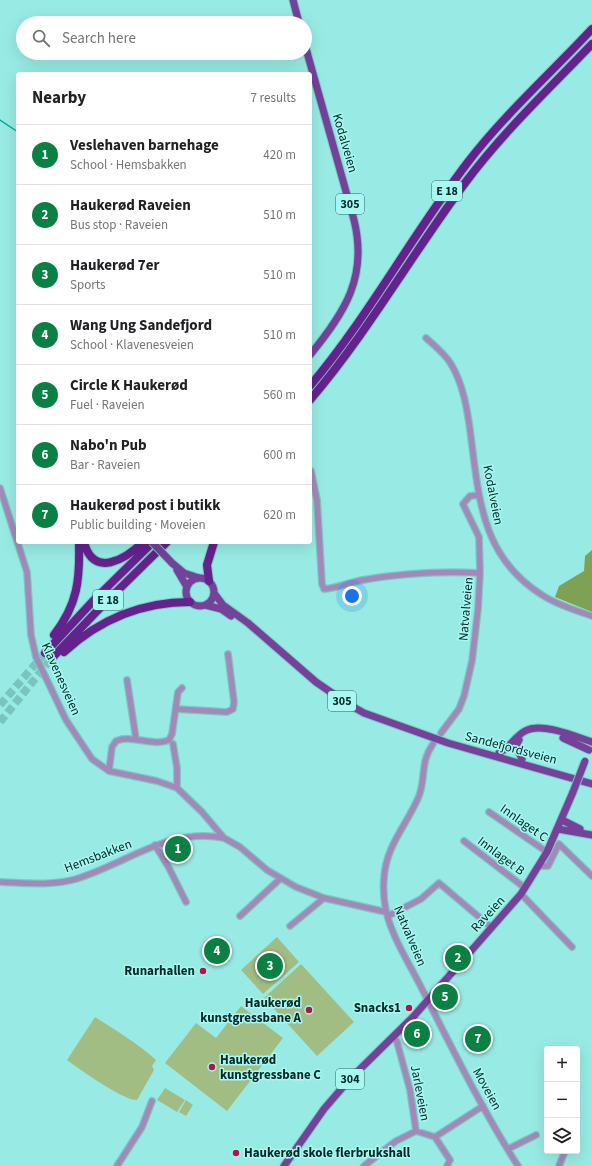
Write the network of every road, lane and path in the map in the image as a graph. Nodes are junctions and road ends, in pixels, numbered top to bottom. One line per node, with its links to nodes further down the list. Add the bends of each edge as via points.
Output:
1 (293, 0): 2 (main road)
2 (297, 16)
3 (592, 29): 9 (highway, E 18, via 514,108 476,152 440,200 354,328)
4 (592, 44): 8 (highway, E 18, via 489,152)
5 (309, 60): 7 (main road, Kodalveien / 305, via 354,220 359,247 357,272 349,300)
6 (426, 338): 14 (street, Kodalveien, via 445,356 460,382)
7 (312, 352)
8 (328, 379): 10 (highway, E 18); 11 (highway, via 326,388)
9 (312, 383)
10 (312, 398)
11 (312, 404)
12 (312, 476): 25 (street, via 317,500 324,589 401,574 448,571)
13 (0, 488): 15 (street, Klavenesveien)
14 (479, 495): 25 (street, Natvalveien, via 470,496 463,504 479,537); 32 (street, Kodalveien, via 484,521 491,539 516,575 543,596)
15 (16, 538)
16 (18, 544): 46 (street, Klavenesveien, via 27,572 31,635 36,657 68,723 92,759)
17 (79, 544): 20 (highway, E 18, via 78,584 74,600 67,617 43,651)
18 (85, 544): 19 (highway, via 94,559 111,563 129,555)
19 (141, 544)
20 (151, 544)
21 (155, 544): 24 (main road, bridge)
22 (165, 544): 30 (highway, E 18, via 101,607 53,660 112,618 141,608)
23 (213, 544): 27 (highway, via 207,565)
24 (172, 563): 26 (main road, via 184,573); 28 (main road)
25 (480, 573): 38 (street, Natvalveien, via 475,641 464,696 458,710)
26 (200, 578): 27 (main road); 28 (main road, via 193,580)
27 (209, 581): 29 (main road, 305)
28 (187, 587): 30 (main road, via 186,593)
29 (214, 593): 31 (main road); 33 (main road, Sandefjordsveien / 305, via 223,604)
30 (190, 602): 31 (main road, 305, via 197,606)
31 (205, 605): 33 (main road, Sandefjordsveien / 305, via 221,609)
32 (592, 616)
33 (273, 644): 39 (main road, Sandefjordsveien / 305, via 316,682 348,704 383,721)
34 (228, 654): 37 (street, via 233,709 227,712)
35 (127, 680): 40 (street)
36 (182, 688): 37 (street, via 178,692)
37 (176, 709): 40 (street, via 169,740 161,742)
38 (441, 733)
39 (425, 735): 44 (main road, Sandefjordsveien / 305); 48 (main road, Sandefjordsveien / 305)
40 (136, 739): 46 (street, via 114,742)
41 (173, 744): 49 (street)
42 (432, 744): 66 (street, Natvalveien, via 423,762 422,788 398,832 389,856 384,880)
43 (591, 745): 44 (main road, via 539,727 525,731 509,748); 45 (main road, via 537,731 525,735 518,741 516,746); 51 (main road, Raveien, bridge)
44 (499, 753): 45 (main road, Sandefjordsveien / 305)
45 (522, 759): 47 (main road, Sandefjordsveien / 305)
46 (109, 771): 49 (street, Klavenesveien)
47 (592, 779)
48 (592, 784)
49 (177, 788): 55 (street, Klavenesveien)
50 (489, 812): 58 (street, Innlaget C)
51 (562, 820): 52 (main road, Raveien); 53 (main road)
52 (558, 829): 54 (main road); 58 (main road, Raveien / 304)
53 (592, 832)
54 (592, 835)
55 (224, 838): 57 (street, Hemsbakken, via 190,836); 61 (street, Klavenesveien)
56 (464, 841): 63 (street, Innlaget B)
57 (155, 845): 62 (street, Hemsbakken, via 69,881); 65 (street)
58 (548, 852): 59 (main road, Raveien / 304)
59 (540, 866): 60 (street, Raveien, via 548,866 559,844); 63 (main road, Raveien / 304)
60 (592, 876)
61 (281, 878): 64 (street, Klavenesveien); 67 (street)
62 (0, 882)
63 (523, 891): 69 (main road, Raveien / 304); 70 (street, Raveien)
64 (324, 898): 66 (street, Klavenesveien); 68 (street)
65 (186, 902)
66 (387, 914): 69 (street, via 421,898 439,883); 71 (street, Natvalveien)
67 (240, 916)
68 (290, 926)
69 (492, 928): 71 (main road, Raveien / 304)
70 (572, 947)
71 (427, 1001): 72 (main road, Raveien / 304); 74 (street, Moveien)
72 (394, 1037): 75 (street, Jarleveien, via 398,1042 410,1090); 82 (main road, Raveien / 304, via 349,1080 324,1109)
73 (152, 1101): 81 (street, via 142,1127)
74 (483, 1106): 77 (street); 78 (street, Moveien)
75 (416, 1131): 77 (street, Jarleveien); 83 (street, Jarleveien, via 396,1141)
76 (536, 1135): 78 (street)
77 (435, 1137): 80 (street)
78 (508, 1149): 86 (street, Moveien)
79 (564, 1154): 87 (street)
80 (450, 1160): 84 (street); 85 (street)
81 (117, 1166)
82 (284, 1166)
83 (364, 1166)
84 (447, 1166)
85 (453, 1166)
86 (518, 1166)
87 (559, 1166)

